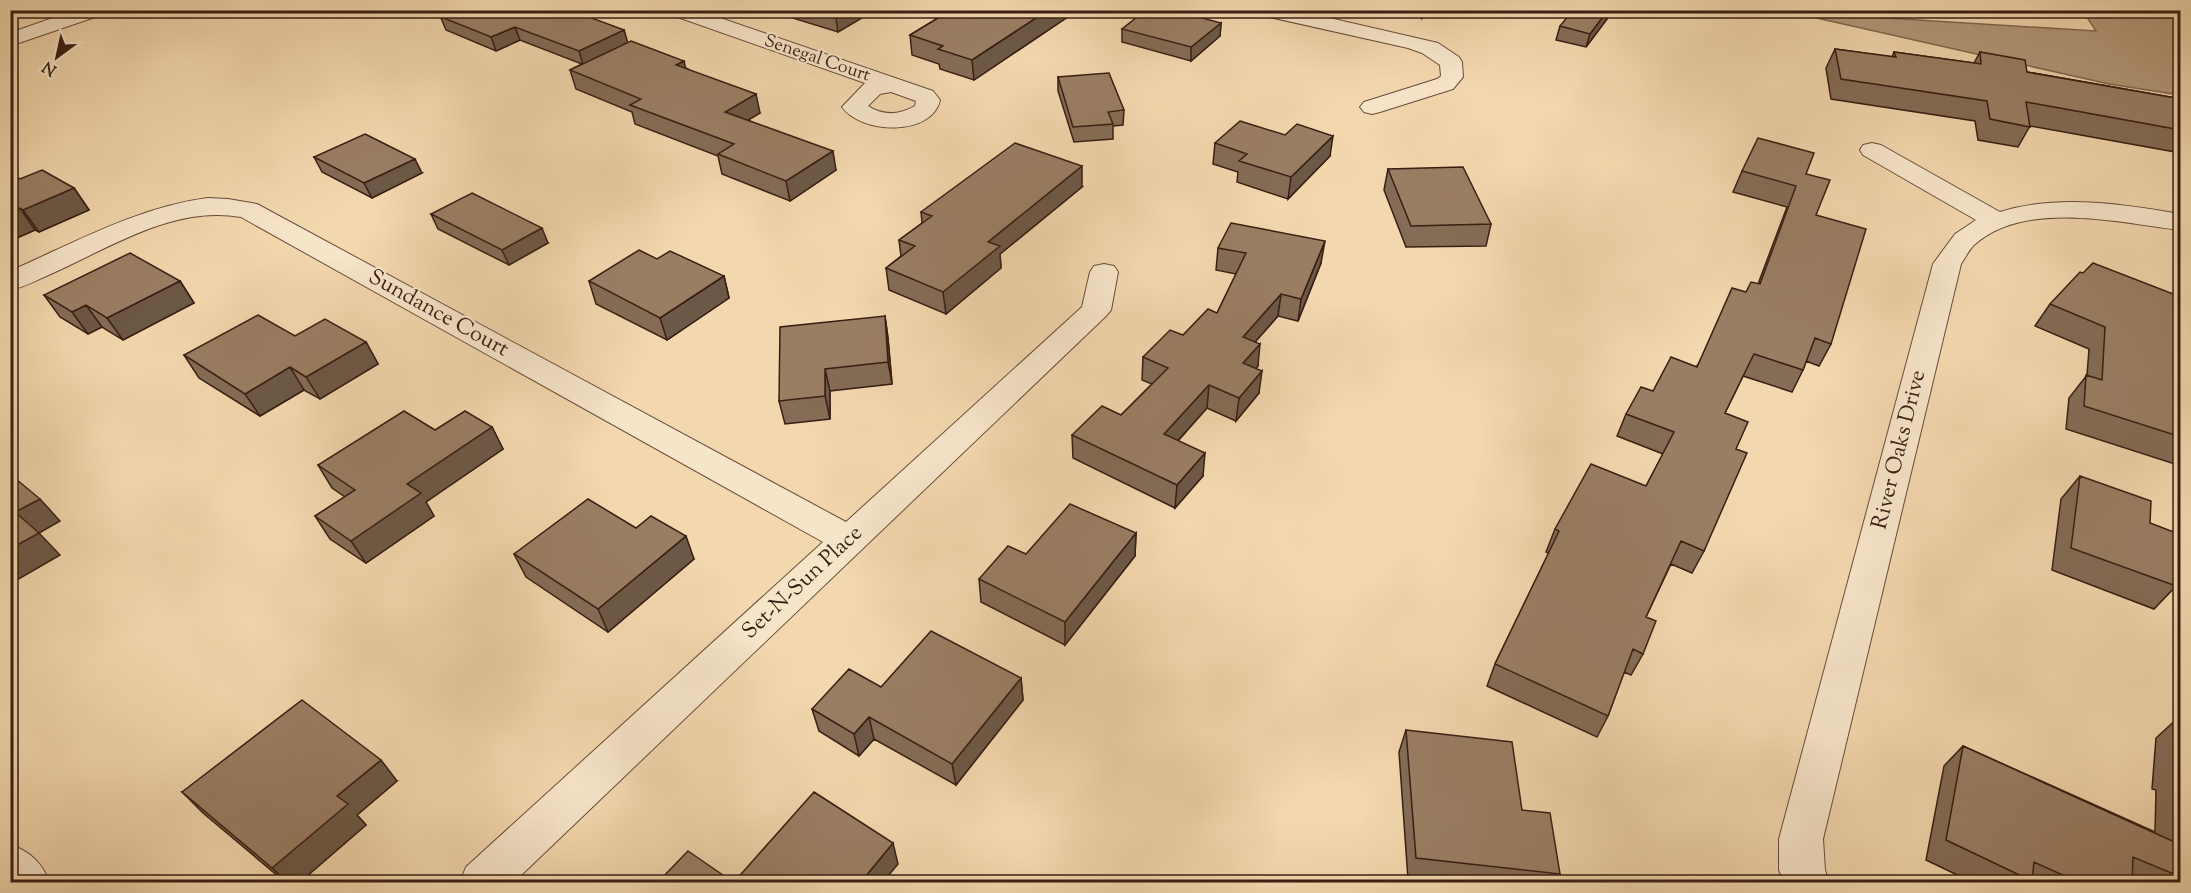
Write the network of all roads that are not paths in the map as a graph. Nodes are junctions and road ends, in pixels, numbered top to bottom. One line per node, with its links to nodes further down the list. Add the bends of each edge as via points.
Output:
1 (97, 10): 4 (street)
2 (675, 10): 5 (street, Senegal Court)
3 (1265, 10): 6 (street, via 1414,43 1443,54 1451,62 1452,77 1445,84)
4 (10, 40)
5 (891, 85)
6 (1372, 107)
7 (1872, 150): 8 (street)
8 (1997, 221): 9 (street, River Oaks Drive, via 2069,210); 16 (street, River Oaks Drive, via 1969,234 1947,264 1801,839)
9 (2181, 222)
10 (1104, 272): 12 (street, Set-N-Sun Place, via 1096,310)
11 (10, 282): 12 (street, Sundance Court, via 162,215 210,206 248,210)
12 (849, 540): 15 (street, Set-N-Sun Place)
13 (10, 865): 14 (street)
14 (27, 882)
15 (482, 882)
16 (1806, 882)

